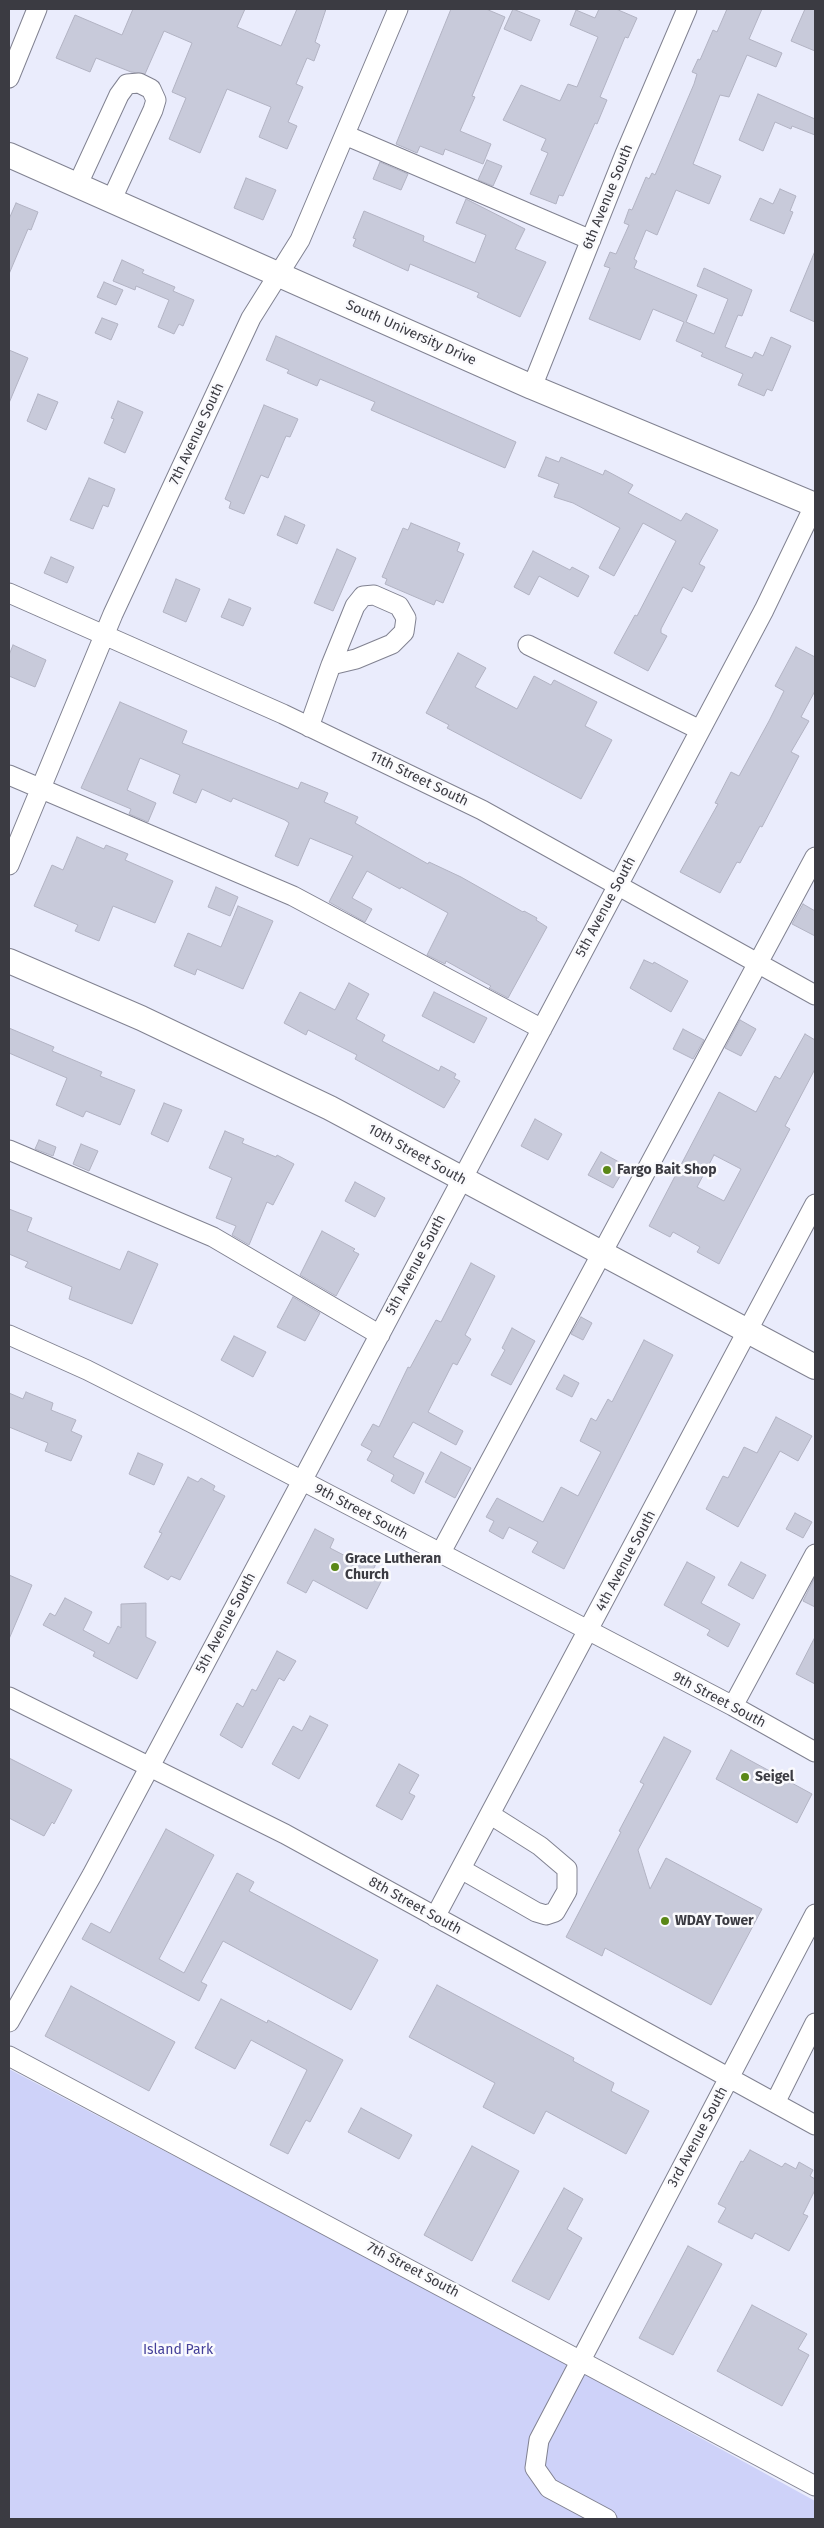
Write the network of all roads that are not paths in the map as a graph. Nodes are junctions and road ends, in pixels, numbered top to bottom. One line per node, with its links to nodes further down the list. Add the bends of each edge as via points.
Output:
1 (37, 9): 4 (street)
2 (398, 9): 5 (street, 7th Avenue South)
3 (687, 9): 9 (street, 6th Avenue South)
4 (9, 78)
5 (345, 135): 9 (street); 10 (street, 7th Avenue South, via 300,240)
6 (9, 155): 7 (main road, South University Drive)
7 (77, 186): 8 (main road, South University Drive); 8 (street, via 119,95 127,84 139,83 151,90 156,100 154,110)
8 (111, 201): 10 (main road, South University Drive)
9 (591, 240): 11 (street, 6th Avenue South)
10 (278, 275): 11 (main road, South University Drive); 14 (street, 7th Avenue South, via 251,318)
11 (532, 387): 12 (main road, South University Drive)
12 (815, 505): 18 (street, 5th Avenue South)
13 (9, 593): 14 (street, 11th Street South)
14 (104, 636): 17 (street, 11th Street South); 20 (street, 7th Avenue South)
15 (528, 645): 18 (street)
16 (331, 665): 17 (street)
17 (309, 727): 23 (street, 11th Street South, via 482,810)
18 (700, 730): 23 (street, 5th Avenue South)
19 (9, 775): 20 (street)
20 (41, 788): 22 (street, 7th Avenue South); 27 (street, via 293,896)
21 (815, 857): 25 (street)
22 (9, 865)
23 (619, 884): 25 (street, 11th Street South); 27 (street, 5th Avenue South)
24 (9, 961): 29 (main road, 10th Street South, via 248,1067)
25 (758, 962): 26 (street, 11th Street South); 31 (street)
26 (815, 995)
27 (542, 1029): 29 (street, 5th Avenue South)
28 (9, 1150): 34 (street, via 213,1237)
29 (462, 1180): 31 (main road, 10th Street South); 34 (street, 5th Avenue South)
30 (815, 1204): 32 (street, 4th Avenue South)
31 (602, 1255): 32 (main road, 10th Street South); 37 (street)
32 (748, 1332): 35 (main road, 10th Street South); 39 (street, 4th Avenue South)
33 (9, 1335): 36 (street, 9th Street South, via 87,1370)
34 (380, 1335): 36 (street, 5th Avenue South)
35 (815, 1367)
36 (302, 1481): 37 (street, 9th Street South); 43 (street, 5th Avenue South)
37 (440, 1554): 39 (street, 9th Street South)
38 (815, 1554): 41 (street)
39 (588, 1631): 41 (street, 9th Street South); 44 (street, 4th Avenue South)
40 (9, 1697): 43 (street, 8th Street South)
41 (733, 1706): 42 (street, 9th Street South)
42 (815, 1752)
43 (149, 1767): 47 (street, 8th Street South, via 285,1834); 48 (street, 5th Avenue South)
44 (491, 1815): 45 (street, 4th Avenue South); 45 (street, via 540,1846 567,1869 567,1891 555,1912 546,1915)
45 (461, 1869): 47 (street, 4th Avenue South)
46 (815, 1914): 51 (street, 3rd Avenue South)
47 (435, 1917): 51 (street, 8th Street South)
48 (9, 2022)
49 (815, 2023): 52 (street)
50 (9, 2056): 54 (street, 7th Street South)
51 (729, 2078): 52 (street, 8th Street South); 54 (street, 3rd Avenue South)
52 (775, 2103): 53 (street, 8th Street South)
53 (815, 2125)
54 (581, 2361): 55 (street, 7th Street South); 56 (street, 3rd Avenue South, via 538,2440 535,2468 549,2488)
55 (815, 2486)
56 (607, 2519)

